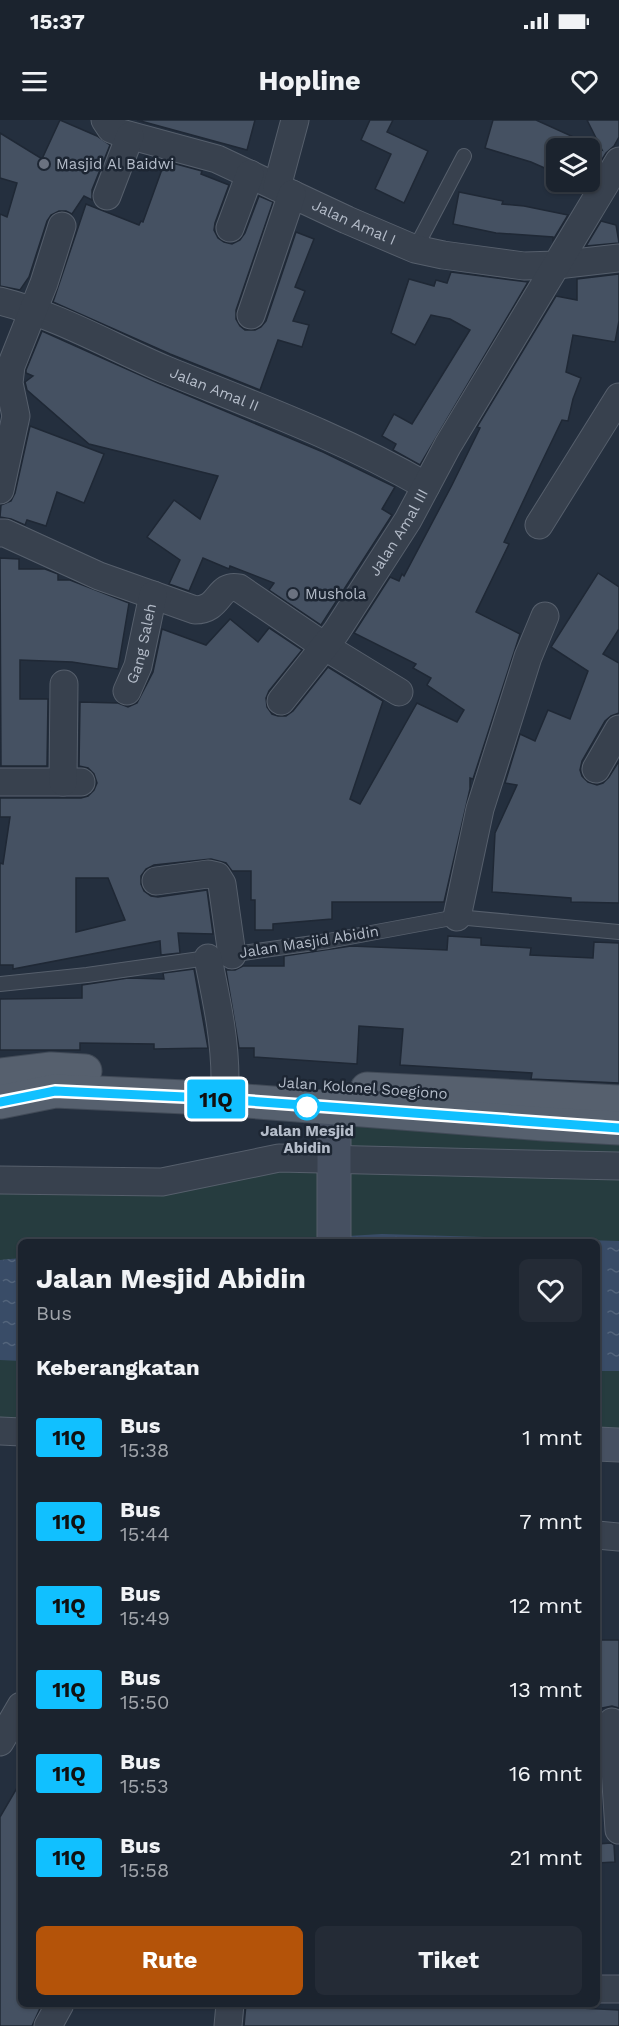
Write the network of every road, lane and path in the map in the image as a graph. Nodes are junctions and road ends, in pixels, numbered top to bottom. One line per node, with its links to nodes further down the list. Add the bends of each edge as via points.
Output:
1 (105, 120): 3 (street, Jalan Amal I, via 111,129)
2 (295, 120): 7 (street)
3 (130, 136): 6 (street, Jalan Amal I, via 218,159); 8 (street)
4 (464, 156): 11 (lane)
5 (619, 160): 13 (street, Jalan Amal III)
6 (250, 174): 7 (street, Jalan Amal I); 10 (street)
7 (284, 190): 11 (street, Jalan Amal I); 16 (street)
8 (107, 196)
9 (62, 226): 15 (street)
10 (230, 228)
11 (415, 249): 13 (street, Jalan Amal I, via 525,266)
12 (619, 258): 13 (street, Jalan Amal I)
13 (557, 265): 18 (street, Jalan Amal III)
14 (0, 301): 15 (street, Jalan Amal II)
15 (31, 312): 18 (street, Jalan Amal II, via 305,425); 19 (street, via 11,366 9,383 16,416)
16 (251, 315)
17 (619, 397): 20 (street)
18 (426, 486): 24 (street, Jalan Amal III, via 408,520)
19 (0, 490)
20 (539, 525)
21 (0, 532): 22 (street)
22 (153, 595): 24 (street, via 202,610 212,606 226,588 239,588); 26 (street, Gang Saleh, via 138,666)
23 (545, 616): 33 (street, via 480,809)
24 (324, 646): 27 (street); 28 (street, Jalan Amal III)
25 (64, 684): 31 (street, via 73,782)
26 (127, 691)
27 (399, 692)
28 (281, 701)
29 (619, 729): 30 (street)
30 (596, 770)
31 (0, 782)
32 (156, 881): 35 (street, via 217,876 222,884)
33 (457, 917): 34 (lane, Jalan Masjid Abidin); 35 (lane, Jalan Masjid Abidin)
34 (619, 932)
35 (220, 956): 36 (lane, Jalan Masjid Abidin); 38 (street)
36 (0, 984)
37 (0, 1075): 38 (main road, Jalan Kolonel Soegiono, via 51,1069)
38 (225, 1079): 40 (main road, Jalan Kolonel Soegiono)
39 (0, 1102): 41 (main road, Jalan Kolonel Soegiono, via 55,1091)
40 (619, 1102)
41 (334, 1109): 42 (main road, Jalan Kolonel Soegiono); 43 (street)
42 (619, 1128)
43 (333, 1160): 44 (street); 45 (street, via 279,1158 162,1182); 46 (street)
44 (619, 1166)
45 (0, 1180)
46 (334, 1239)
47 (0, 1431): 48 (street)
48 (18, 1432)
49 (600, 1444): 50 (street)
50 (619, 1445)
51 (600, 1535): 52 (street)
52 (619, 1536)
53 (18, 1711): 55 (street)
54 (609, 1721): 56 (street)
55 (0, 1742)
56 (619, 1830)
57 (600, 1989): 58 (street)
58 (619, 1989)
59 (58, 2007): 61 (street)
60 (230, 2007): 62 (street)
61 (48, 2026)
62 (228, 2026)

